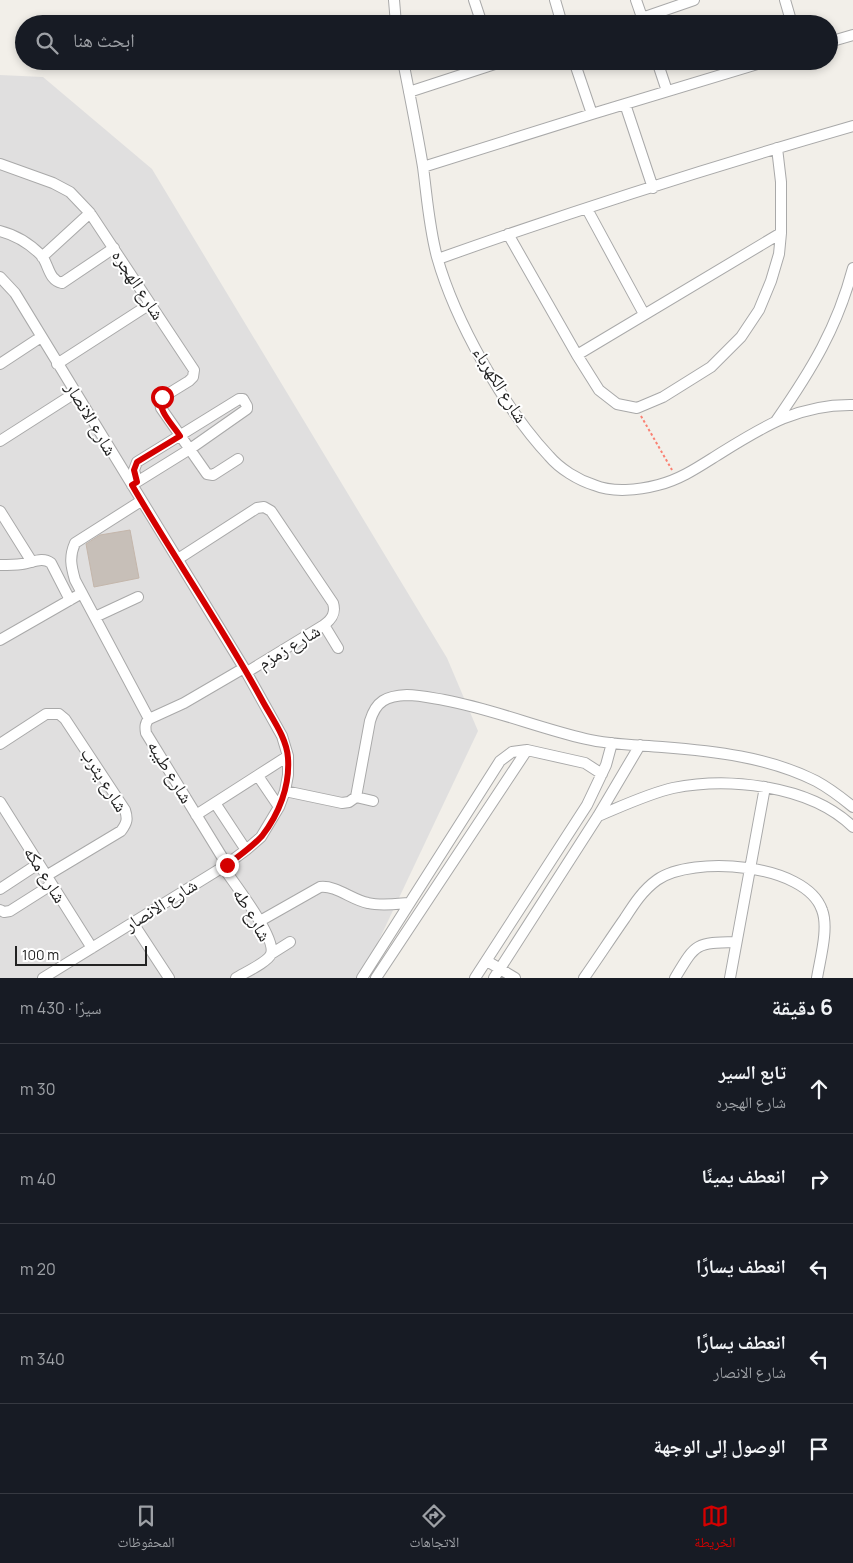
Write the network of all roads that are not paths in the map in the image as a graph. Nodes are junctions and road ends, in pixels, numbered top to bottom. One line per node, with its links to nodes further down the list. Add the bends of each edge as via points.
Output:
1 (394, 0): 7 (street)
2 (474, 0): 8 (street)
3 (555, 0): 9 (street)
4 (636, 0): 10 (street)
5 (694, 0): 11 (street)
6 (784, 0): 12 (street)
7 (395, 15)
8 (479, 15)
9 (559, 15)
10 (641, 15)
11 (658, 15)
12 (789, 15)
13 (853, 35): 14 (street)
14 (838, 39)
15 (405, 70): 20 (street, شارع الكهرباء)
16 (475, 70): 20 (street)
17 (577, 70): 23 (street)
18 (660, 70): 21 (street)
19 (738, 70): 21 (street)
20 (409, 92): 27 (street, شارع الكهرباء)
21 (667, 92): 22 (street)
22 (625, 104): 23 (street); 28 (street)
23 (592, 114): 27 (street)
24 (853, 126): 25 (street)
25 (777, 148): 28 (street); 32 (street)
26 (0, 164): 30 (street, شارع الهجره, via 54,183 70,192)
27 (423, 167): 36 (street, شارع الكهرباء)
28 (653, 188): 29 (street)
29 (587, 209): 33 (street); 40 (street)
30 (90, 213): 34 (street, شارع الهجره); 35 (street)
31 (0, 231): 35 (street, via 13,234)
32 (781, 233): 40 (street); 42 (street, via 771,281 759,310 741,337 711,366 663,397 637,408 617,404 599,390)
33 (508, 234): 36 (street); 42 (street)
34 (114, 248): 35 (street, via 62,283 53,278); 39 (street, شارع الهجره)
35 (42, 257)
36 (438, 259): 47 (street, شارع الكهرباء, via 456,307 480,356 516,414 550,458 594,486 633,490 677,479)
37 (853, 268): 47 (street, شارع الكهرباء, via 846,296 827,339 805,380)
38 (0, 277): 41 (street, شارع الانصار, via 14,293)
39 (150, 304): 44 (street); 48 (street, شارع الهجره, via 194,370 189,381 162,397 160,402)
40 (644, 314): 42 (street)
41 (41, 337): 43 (street); 44 (street, شارع الانصار)
42 (577, 355)
43 (0, 364)
44 (57, 364): 45 (street, شارع الانصار)
45 (74, 393): 49 (street); 52 (street, شارع الانصار)
46 (853, 405): 47 (street, شارع الكهرباء, via 832,405)
47 (776, 420)
48 (180, 436): 50 (street); 50 (street, via 239,399 243,400 248,409); 52 (street, via 137,462)
49 (0, 441)
50 (190, 449): 51 (street, via 206,474 213,475); 52 (street)
51 (238, 459)
52 (135, 484): 53 (street, شارع الانصار)
53 (141, 501): 55 (street, شارع الانصار); 58 (street, via 75,543 70,554 70,566)
54 (0, 511): 56 (street)
55 (178, 559): 62 (street, via 257,508 271,510 333,603 334,614); 65 (street, شارع الانصار)
56 (32, 562): 57 (street); 60 (street, via 45,560 51,563)
57 (0, 565)
58 (82, 593): 60 (street); 61 (street)
59 (138, 597): 61 (street)
60 (70, 600): 63 (street)
61 (95, 617): 66 (street)
62 (327, 623): 64 (street); 65 (street, شارع زمزم)
63 (0, 640)
64 (338, 648)
65 (245, 670): 66 (street, شارع طيبه); 71 (street, شارع الانصار, via 282,736)
66 (149, 719): 82 (street, شارع طيبه, via 146,732)
67 (612, 743): 69 (street); 72 (street); 76 (street, via 588,740 454,702 408,695 394,697 384,700 373,711)
68 (0, 744): 90 (street, شارع يثرب, via 46,714 59,714 125,810 127,823 121,831)
69 (640, 745): 81 (street, via 716,753 766,763 818,782); 84 (street)
70 (527, 750): 72 (street, via 585,763); 92 (street, via 512,752 500,761); 108 (street)
71 (288, 756): 73 (street); 75 (street, شارع الانصار)
72 (602, 774): 94 (street, via 587,805)
73 (258, 776): 79 (street); 80 (street)
74 (766, 787): 84 (street, via 725,784 672,788); 85 (street, via 812,800 833,810); 89 (street)
75 (285, 792): 76 (street, via 342,803); 80 (street, شارع الانصار)
76 (356, 797): 77 (street)
77 (373, 801)
78 (0, 802): 83 (street, شارع مكه)
79 (215, 803): 82 (street); 86 (street)
80 (279, 807): 86 (street, شارع الانصار, via 261,837)
81 (853, 807)
82 (196, 815): 88 (street, شارع طيبه)
83 (4, 816): 87 (street, شارع مكه)
84 (598, 816): 97 (street)
85 (853, 827)
86 (246, 850): 88 (street, شارع الانصار)
87 (38, 864): 90 (street, شارع مكه); 91 (street)
88 (225, 866): 95 (street, شارع طه); 96 (street, شارع الانصار)
89 (750, 868): 99 (street); 112 (street, via 680,870 656,881 642,894); 115 (street, via 802,886 822,910 824,924)
90 (48, 881): 93 (street, via 10,911); 100 (street, شارع مكه)
91 (0, 889)
92 (408, 903): 95 (street, via 368,903 324,886); 107 (street)
93 (0, 910)
94 (516, 917): 97 (street); 102 (street)
95 (260, 921): 101 (street, شارع طه, via 270,939)
96 (133, 923): 100 (street, شارع الانصار); 105 (street)
97 (528, 925): 103 (street)
98 (290, 942): 101 (street)
99 (736, 942): 113 (street, via 712,943 696,948 690,952); 114 (street)
100 (92, 948): 104 (street, شارع الانصار)
101 (271, 954): 106 (street, شارع طه)
102 (487, 961): 103 (street); 109 (street)
103 (500, 969): 110 (street); 111 (street)
104 (43, 978)
105 (169, 978)
106 (236, 978)
107 (362, 978)
108 (376, 978)
109 (476, 978)
110 (494, 978)
111 (514, 978)
112 (584, 978)
113 (675, 978)
114 (730, 978)
115 (817, 978)

